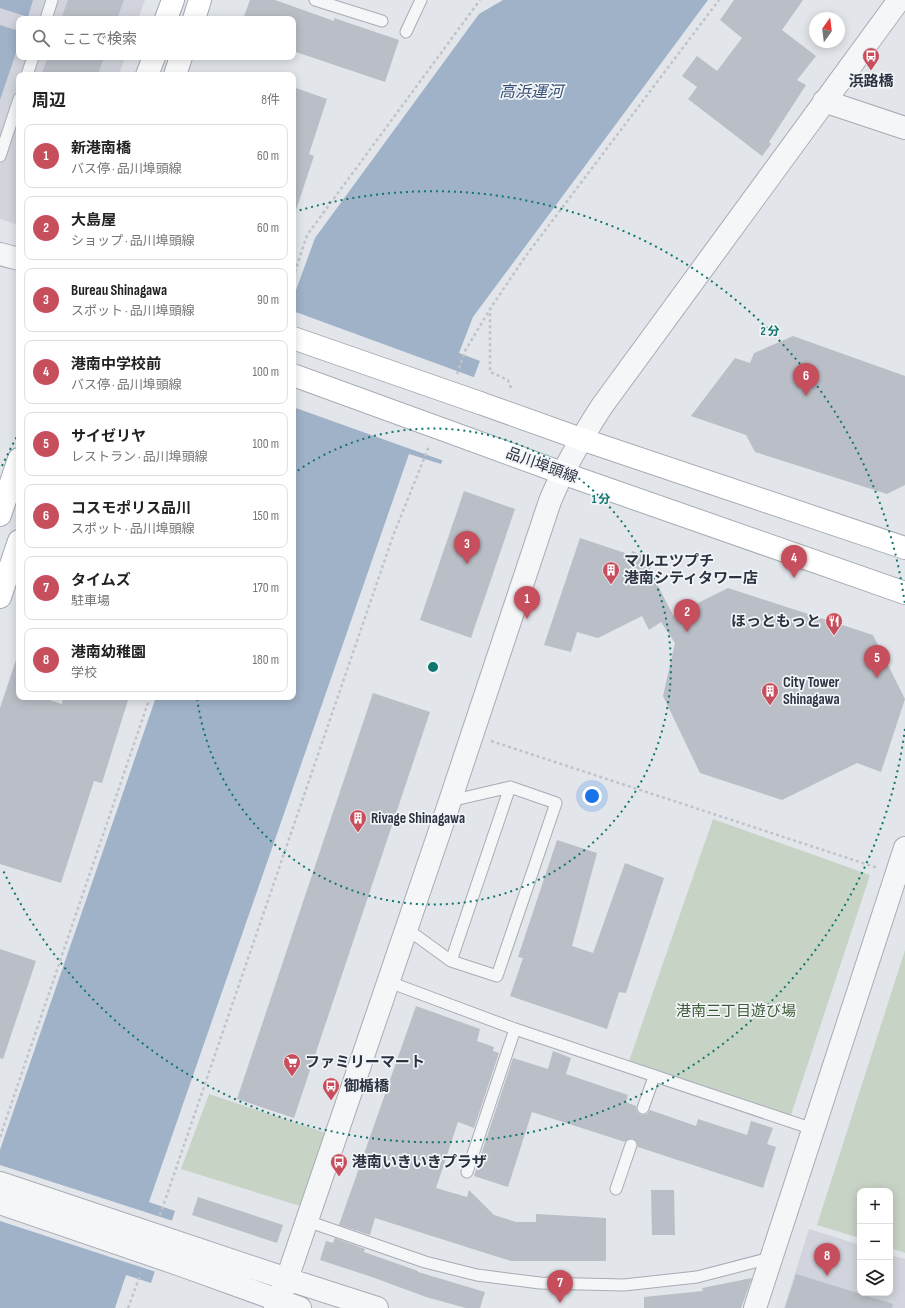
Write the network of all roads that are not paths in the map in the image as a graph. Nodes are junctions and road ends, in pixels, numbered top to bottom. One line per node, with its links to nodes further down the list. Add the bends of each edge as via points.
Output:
1 (52, 0): 7 (lane)
2 (173, 0): 8 (main road)
3 (200, 0): 9 (main road)
4 (315, 0): 10 (lane)
5 (421, 0): 11 (lane)
6 (899, 0): 18 (street)
7 (47, 16)
8 (167, 16)
9 (195, 16)
10 (382, 21)
11 (406, 32)
12 (32, 60): 15 (lane)
13 (153, 60): 16 (main road)
14 (180, 60): 17 (main road)
15 (28, 72)
16 (149, 72)
17 (176, 72)
18 (824, 101): 20 (street); 26 (street, via 606,399)
19 (16, 108): 21 (lane)
20 (905, 128)
21 (0, 156)
22 (0, 254): 23 (street)
23 (16, 258)
24 (296, 339): 26 (main road, bridge)
25 (296, 375): 28 (main road, 品川埠頭線, bridge)
26 (581, 439): 28 (street); 30 (main road)
27 (16, 468): 29 (main road)
28 (562, 473): 32 (main road, 品川埠頭線); 35 (street, via 550,501)
29 (0, 515)
30 (905, 548)
31 (16, 550): 33 (main road)
32 (905, 593)
33 (0, 597)
34 (510, 787): 35 (lane); 38 (lane); 38 (lane, via 556,803 497,976)
35 (450, 801): 37 (street)
36 (905, 848): 43 (street)
37 (407, 929): 38 (lane); 39 (street)
38 (451, 961)
39 (389, 982): 40 (lane); 49 (street)
40 (515, 1029): 41 (lane); 45 (lane)
41 (654, 1077): 42 (lane); 43 (lane)
42 (643, 1108)
43 (812, 1129): 51 (street)
44 (631, 1145): 47 (lane)
45 (467, 1172)
46 (0, 1183): 50 (street)
47 (616, 1189)
48 (0, 1203): 50 (street)
49 (307, 1222): 51 (lane, via 425,1262 477,1275 540,1283 624,1285 697,1277); 52 (street)
50 (182, 1255): 52 (street); 53 (street)
51 (770, 1258): 56 (street)
52 (287, 1279): 53 (street); 55 (street)
53 (277, 1304): 54 (street)
54 (300, 1308)
55 (378, 1308)
56 (755, 1308)

